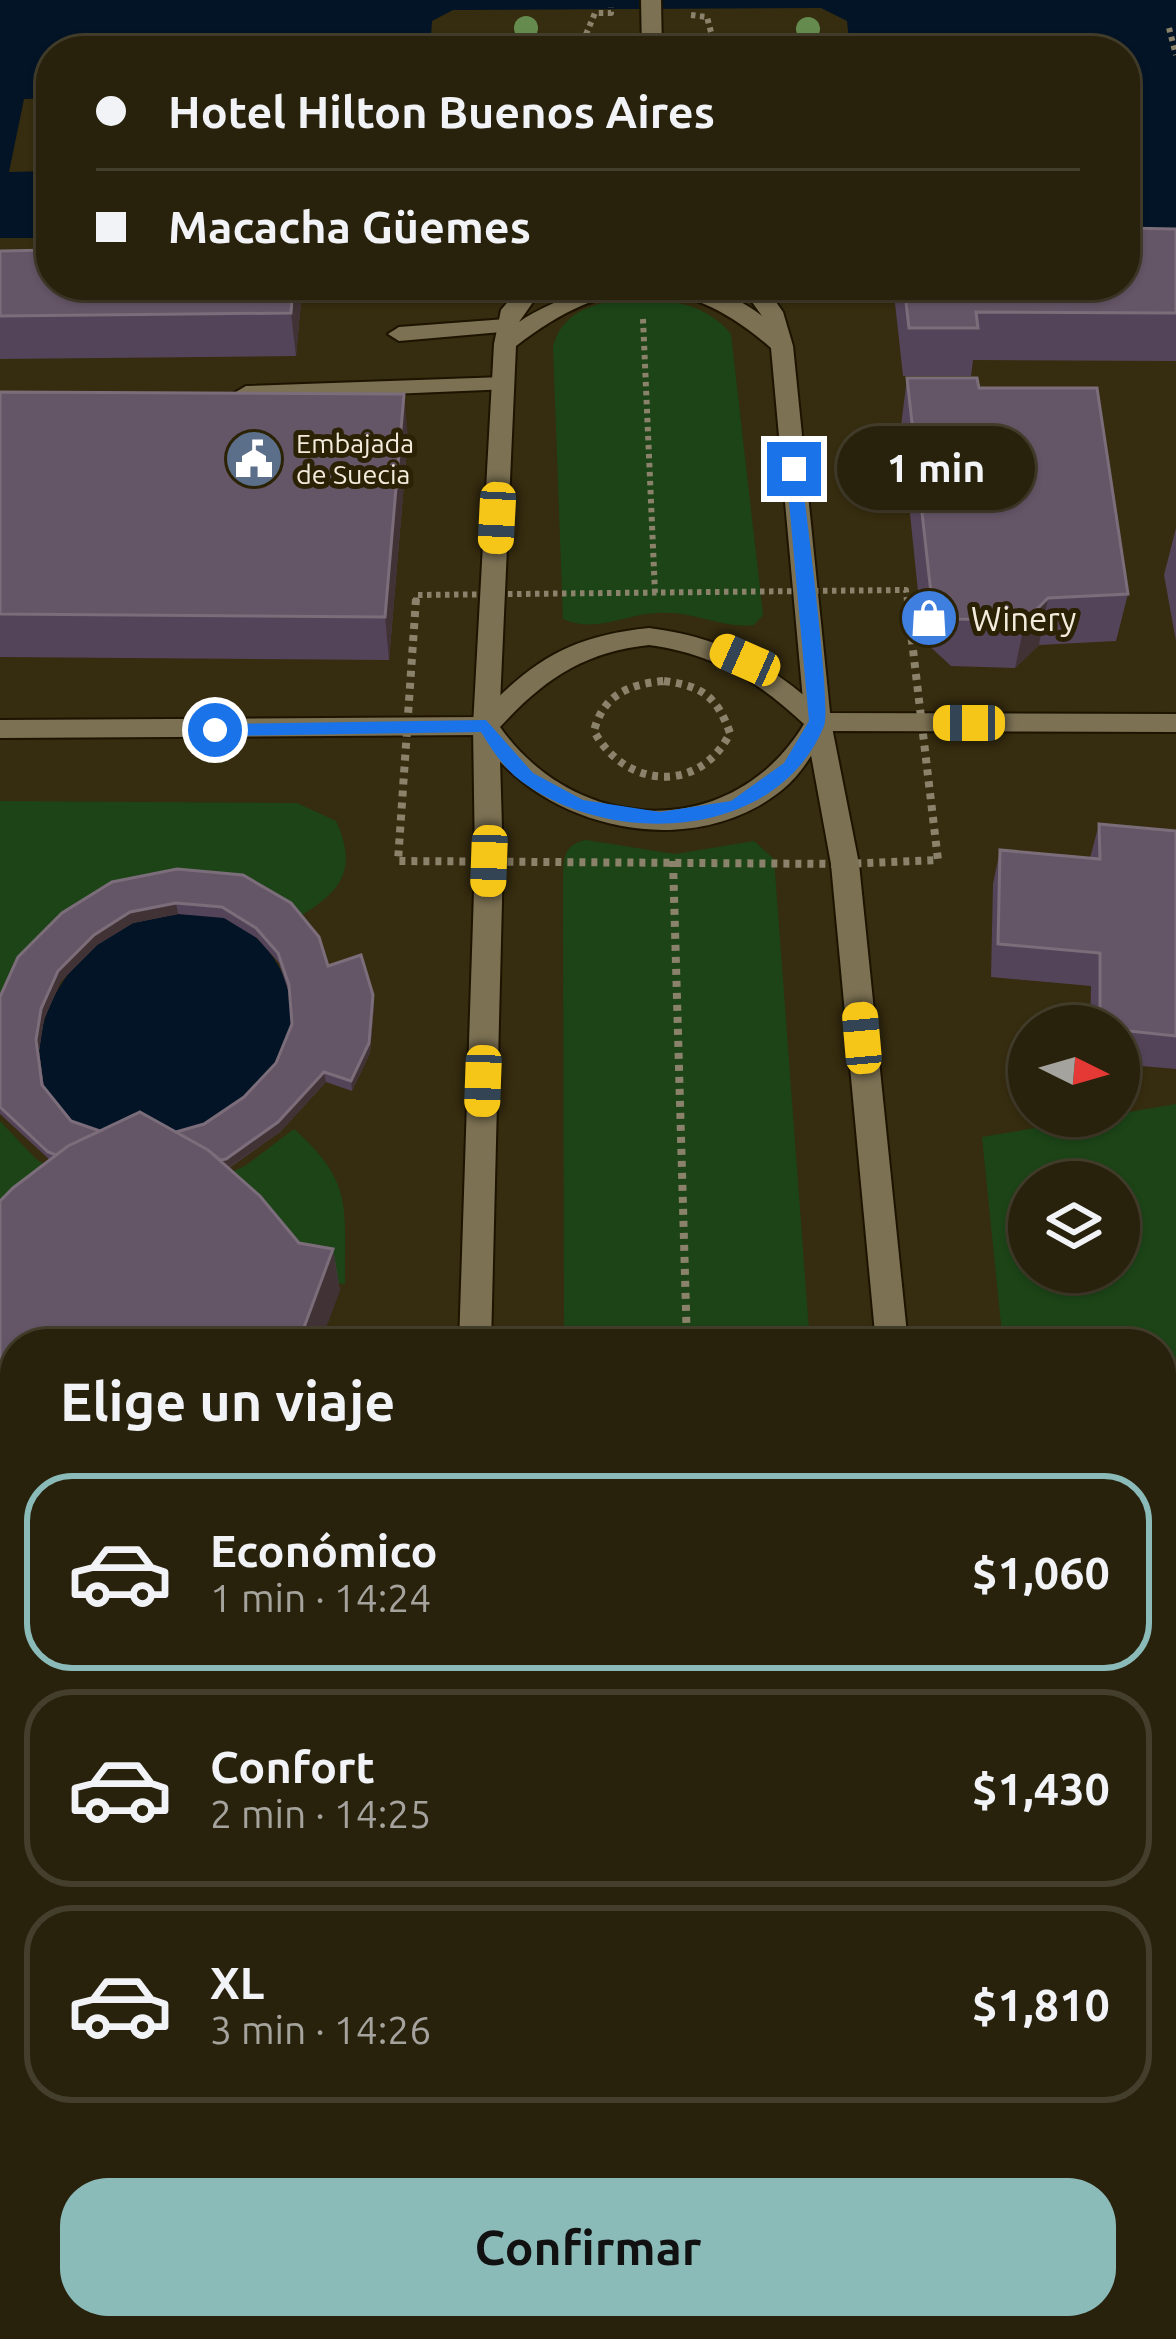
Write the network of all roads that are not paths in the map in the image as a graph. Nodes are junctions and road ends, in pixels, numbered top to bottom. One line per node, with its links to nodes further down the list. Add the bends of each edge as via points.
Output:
1 (651, 0): 2 (main road)
2 (652, 36)
3 (521, 300): 8 (main road)
4 (573, 300): 8 (main road)
5 (716, 300): 9 (main road)
6 (766, 300): 9 (main road)
7 (399, 334): 8 (main road)
8 (506, 335): 10 (main road)
9 (782, 346): 12 (main road)
10 (504, 384): 11 (main road); 14 (main road)
11 (213, 393)
12 (818, 722): 13 (main road); 14 (main road, via 733,654 624,637 536,671); 14 (main road, via 790,768 736,807 660,818 579,806 553,794 503,754); 17 (main road, via 844,864)
13 (1176, 723)
14 (486, 726): 15 (main road); 16 (main road)
15 (0, 729)
16 (475, 1329)
17 (890, 1329)

